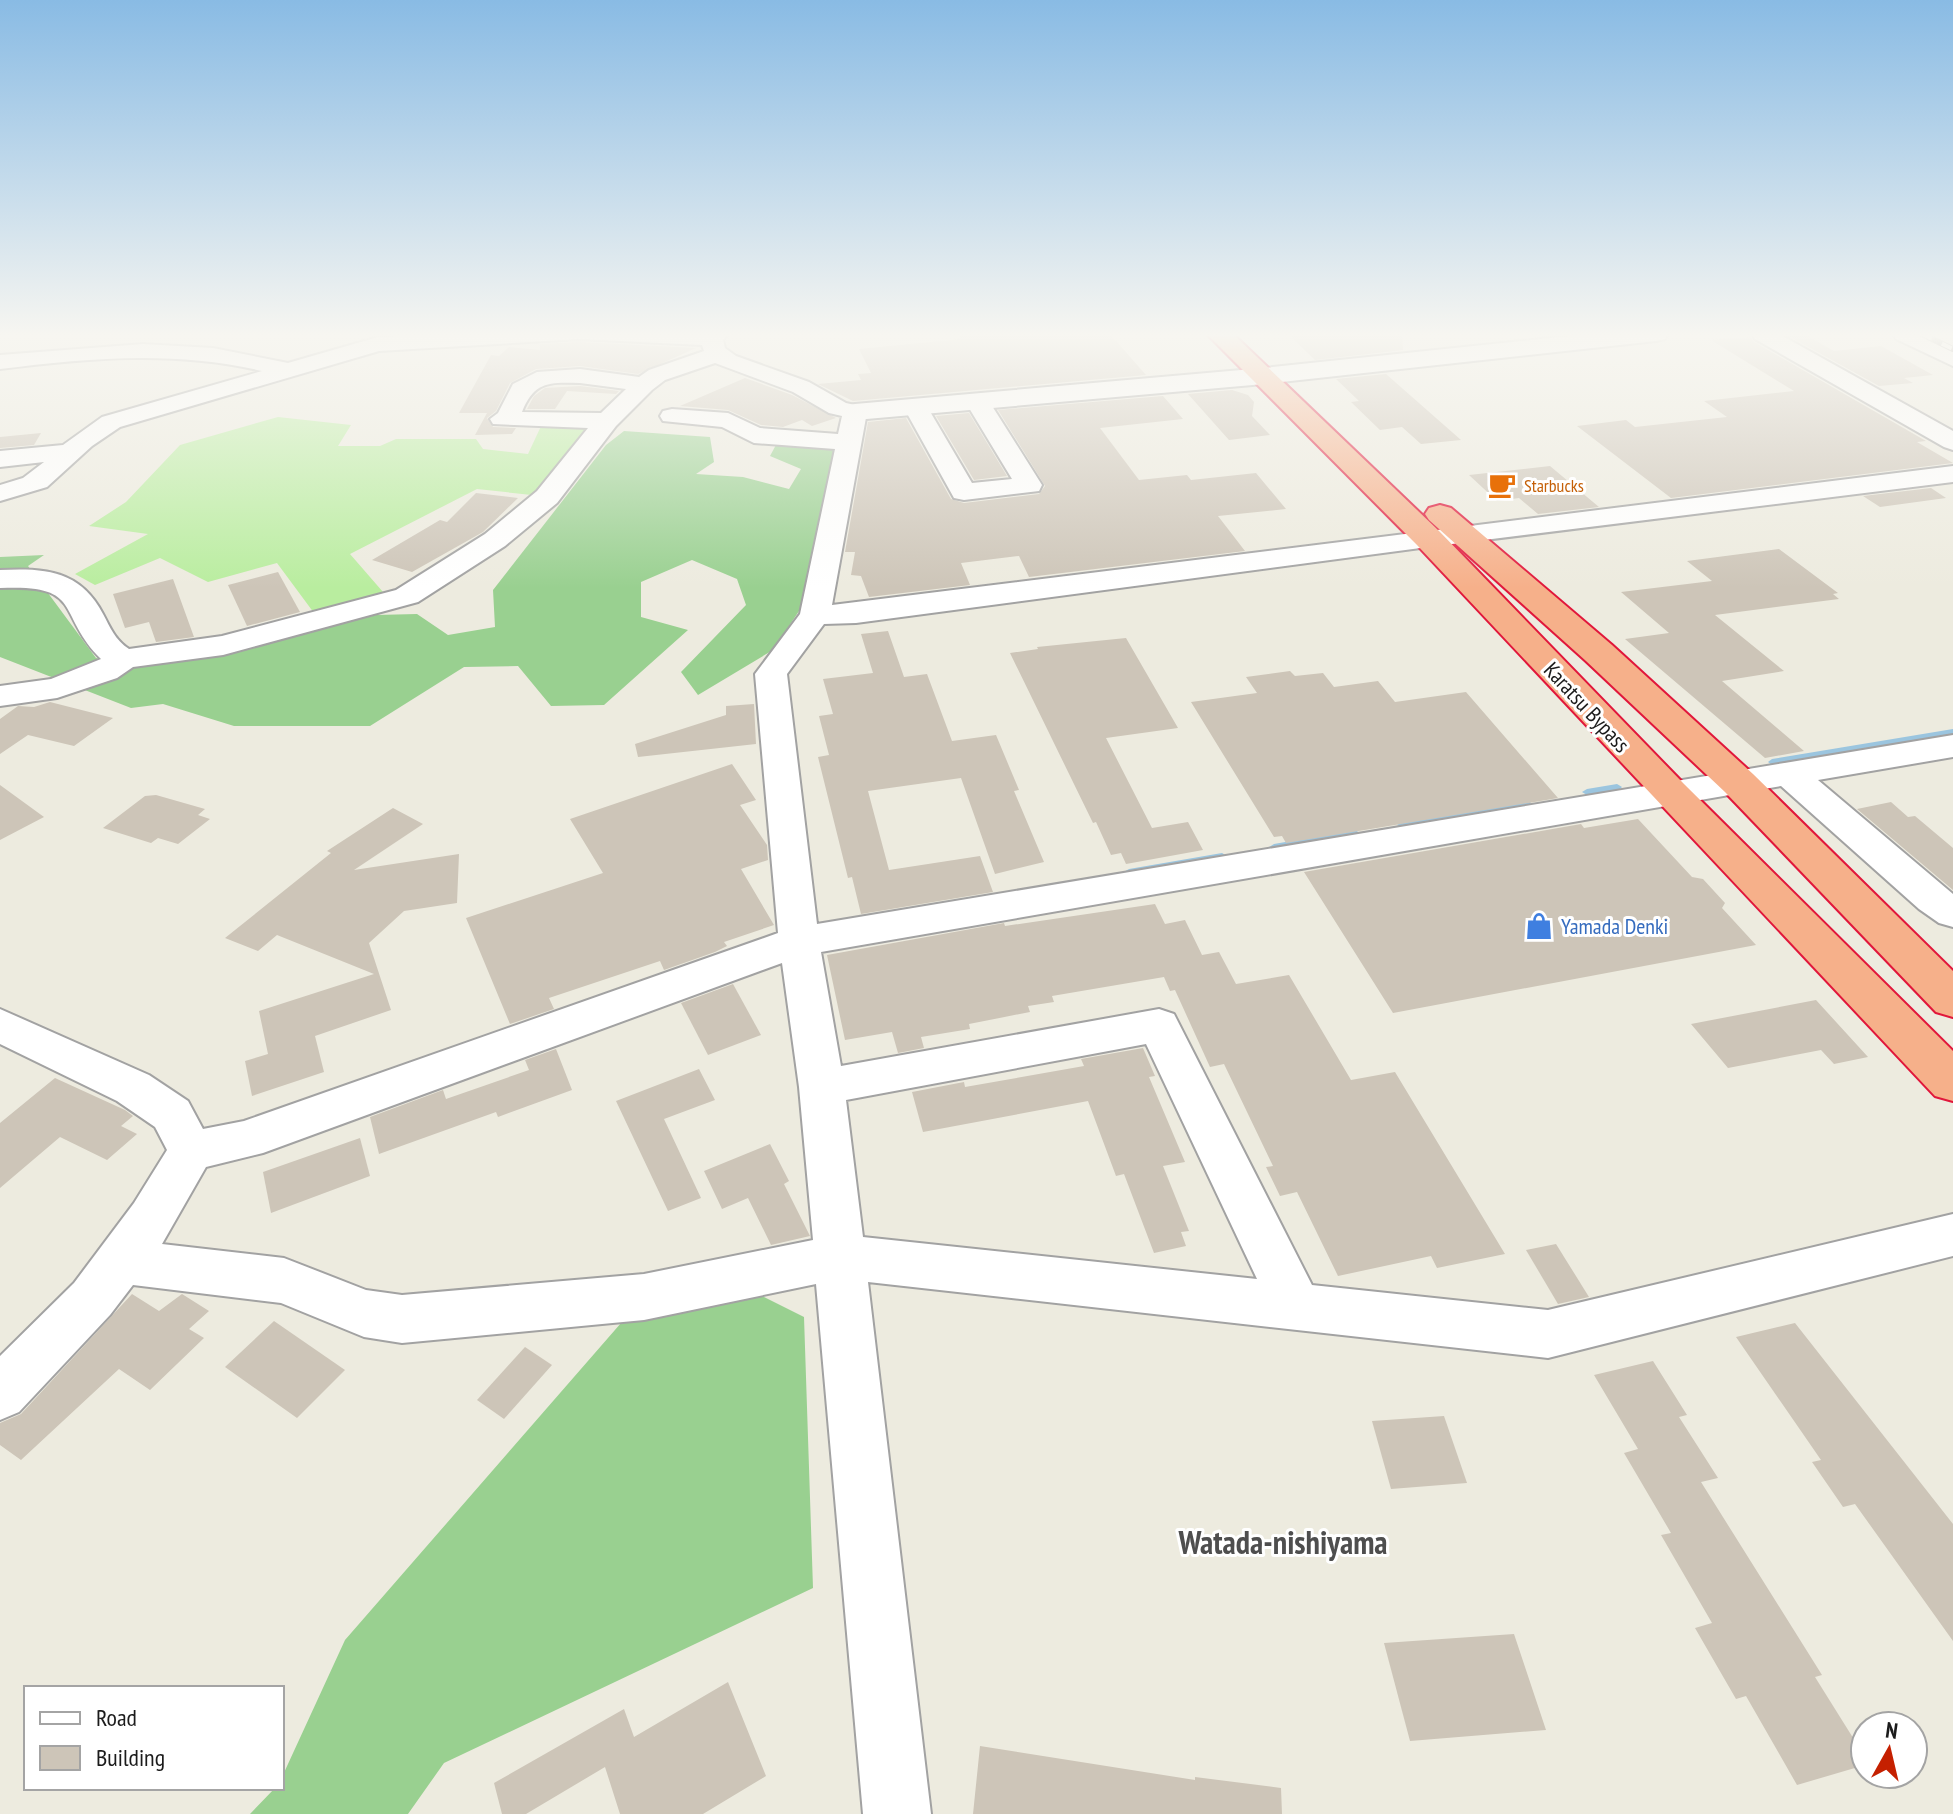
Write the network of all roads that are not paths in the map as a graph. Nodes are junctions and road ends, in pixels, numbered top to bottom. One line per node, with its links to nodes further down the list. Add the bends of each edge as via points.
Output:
1 (122, 419): 13 (street, via 96,429)
2 (567, 419): 10 (street)
3 (609, 419): 10 (street)
4 (709, 419): 12 (street, via 728,420 754,435)
5 (854, 419): 12 (street)
6 (922, 419): 7 (street, via 964,492 1029,485)
7 (988, 419)
8 (1321, 419): 17 (highway, Karatsu Bypass)
9 (1912, 419): 11 (street)
10 (607, 421): 20 (street, via 547,497 495,540 407,596 223,645)
11 (1953, 442)
12 (850, 443): 19 (street)
13 (67, 452): 14 (street); 16 (street, via 41,478)
14 (0, 459)
15 (1953, 474): 17 (street)
16 (0, 493)
17 (1445, 536): 19 (street, via 856,614); 24 (highway, Karatsu Bypass, via 1599,653); 25 (highway, Karatsu Bypass)
18 (0, 579): 20 (street, via 46,580 70,589 102,642)
19 (815, 615): 27 (street, via 771,674)
20 (124, 659): 21 (street, via 57,688)
21 (0, 696)
22 (1953, 746): 23 (street)
23 (1789, 774): 24 (street); 26 (street)
24 (1739, 783): 25 (street); 28 (highway, Karatsu Bypass)
25 (1670, 793): 27 (street); 30 (highway, Karatsu Bypass)
26 (1953, 913)
27 (799, 941): 31 (street); 32 (street, via 246,1140)
28 (1953, 1000)
29 (0, 1025): 32 (street, via 133,1088 172,1114)
30 (1953, 1082)
31 (822, 1087): 34 (street); 36 (street, via 1159,1025)
32 (191, 1151): 35 (street)
33 (1953, 1235): 36 (street, via 1548,1334)
34 (839, 1257): 35 (street, via 644,1297 402,1319 364,1313 284,1281); 36 (street); 38 (street)
35 (121, 1261): 37 (street, via 81,1311)
36 (1296, 1307)
37 (0, 1394)
38 (897, 1814)

